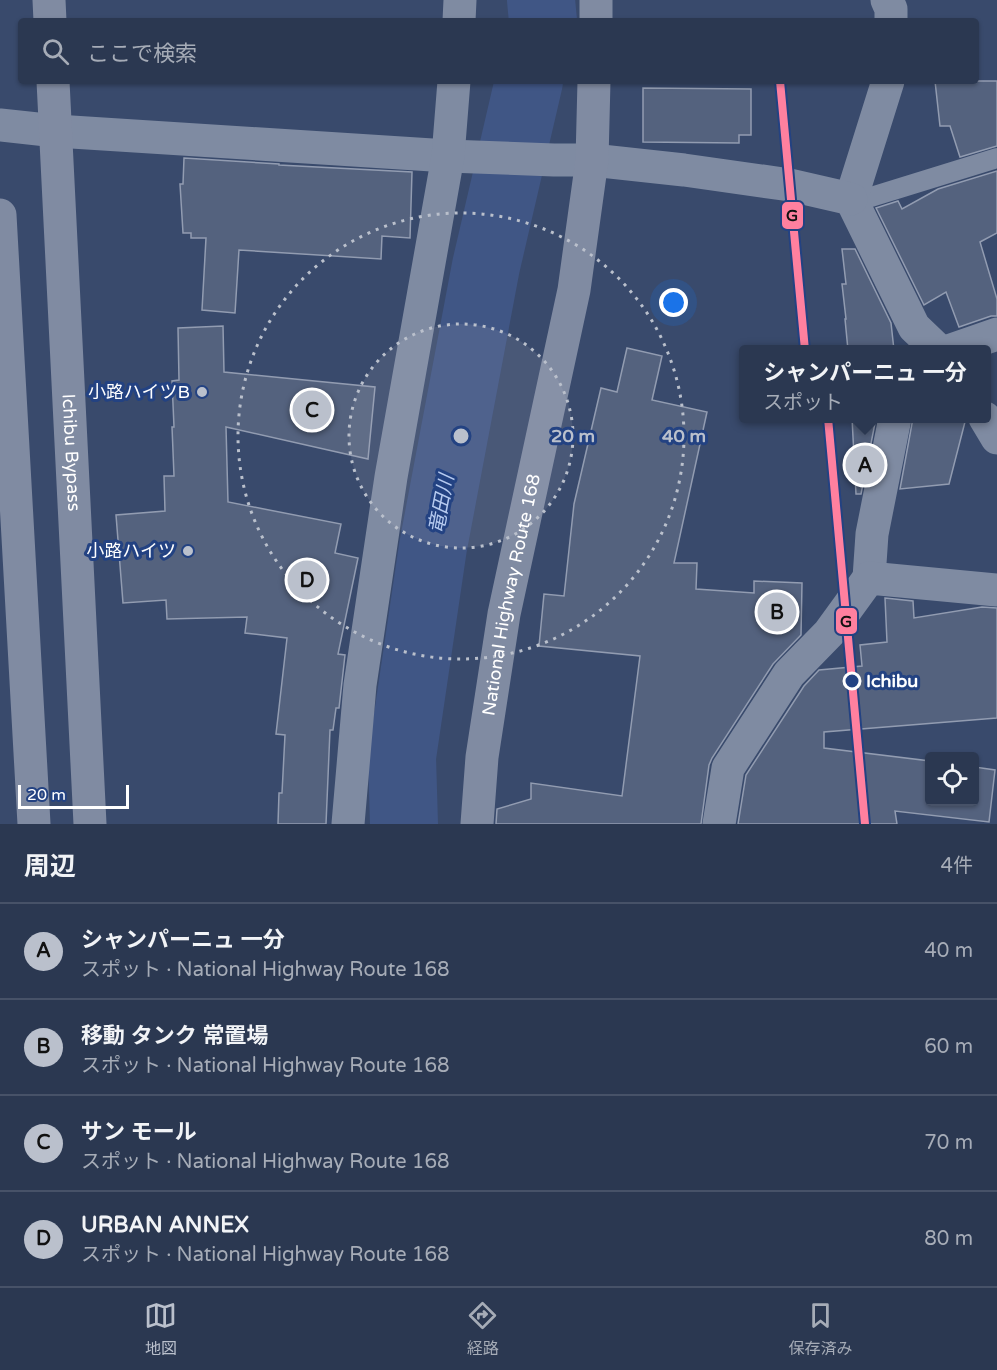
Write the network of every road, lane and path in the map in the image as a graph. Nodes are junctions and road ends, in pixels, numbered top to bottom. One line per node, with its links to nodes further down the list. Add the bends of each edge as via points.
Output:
1 (49, 0): 5 (highway)
2 (460, 0): 6 (street)
3 (596, 0): 7 (highway)
4 (887, 0): 8 (street)
5 (50, 18)
6 (459, 18)
7 (596, 18)
8 (891, 18)
9 (53, 84): 14 (highway, Ichibu Bypass)
10 (454, 84): 15 (street)
11 (594, 84): 17 (highway, National Highway Route 168)
12 (887, 84): 18 (street)
13 (0, 125): 14 (street)
14 (56, 131): 15 (street); 30 (highway, Ichibu Bypass)
15 (448, 156): 17 (street); 31 (street, via 391,477 360,685)
16 (997, 158): 18 (lane, via 871,197)
17 (592, 160): 18 (street, via 778,183); 32 (highway, National Highway Route 168, via 574,290 504,614 482,757)
18 (851, 199): 21 (street)
19 (0, 215): 29 (highway)
20 (997, 334): 23 (street)
21 (911, 338): 22 (street)
22 (927, 345)
23 (965, 345)
24 (894, 423): 27 (street, via 872,534)
25 (988, 423): 26 (street)
26 (997, 438)
27 (868, 578): 28 (street); 33 (street, via 829,633 789,674 728,768)
28 (997, 590)
29 (34, 824)
30 (90, 824)
31 (348, 824)
32 (477, 824)
33 (719, 824)

